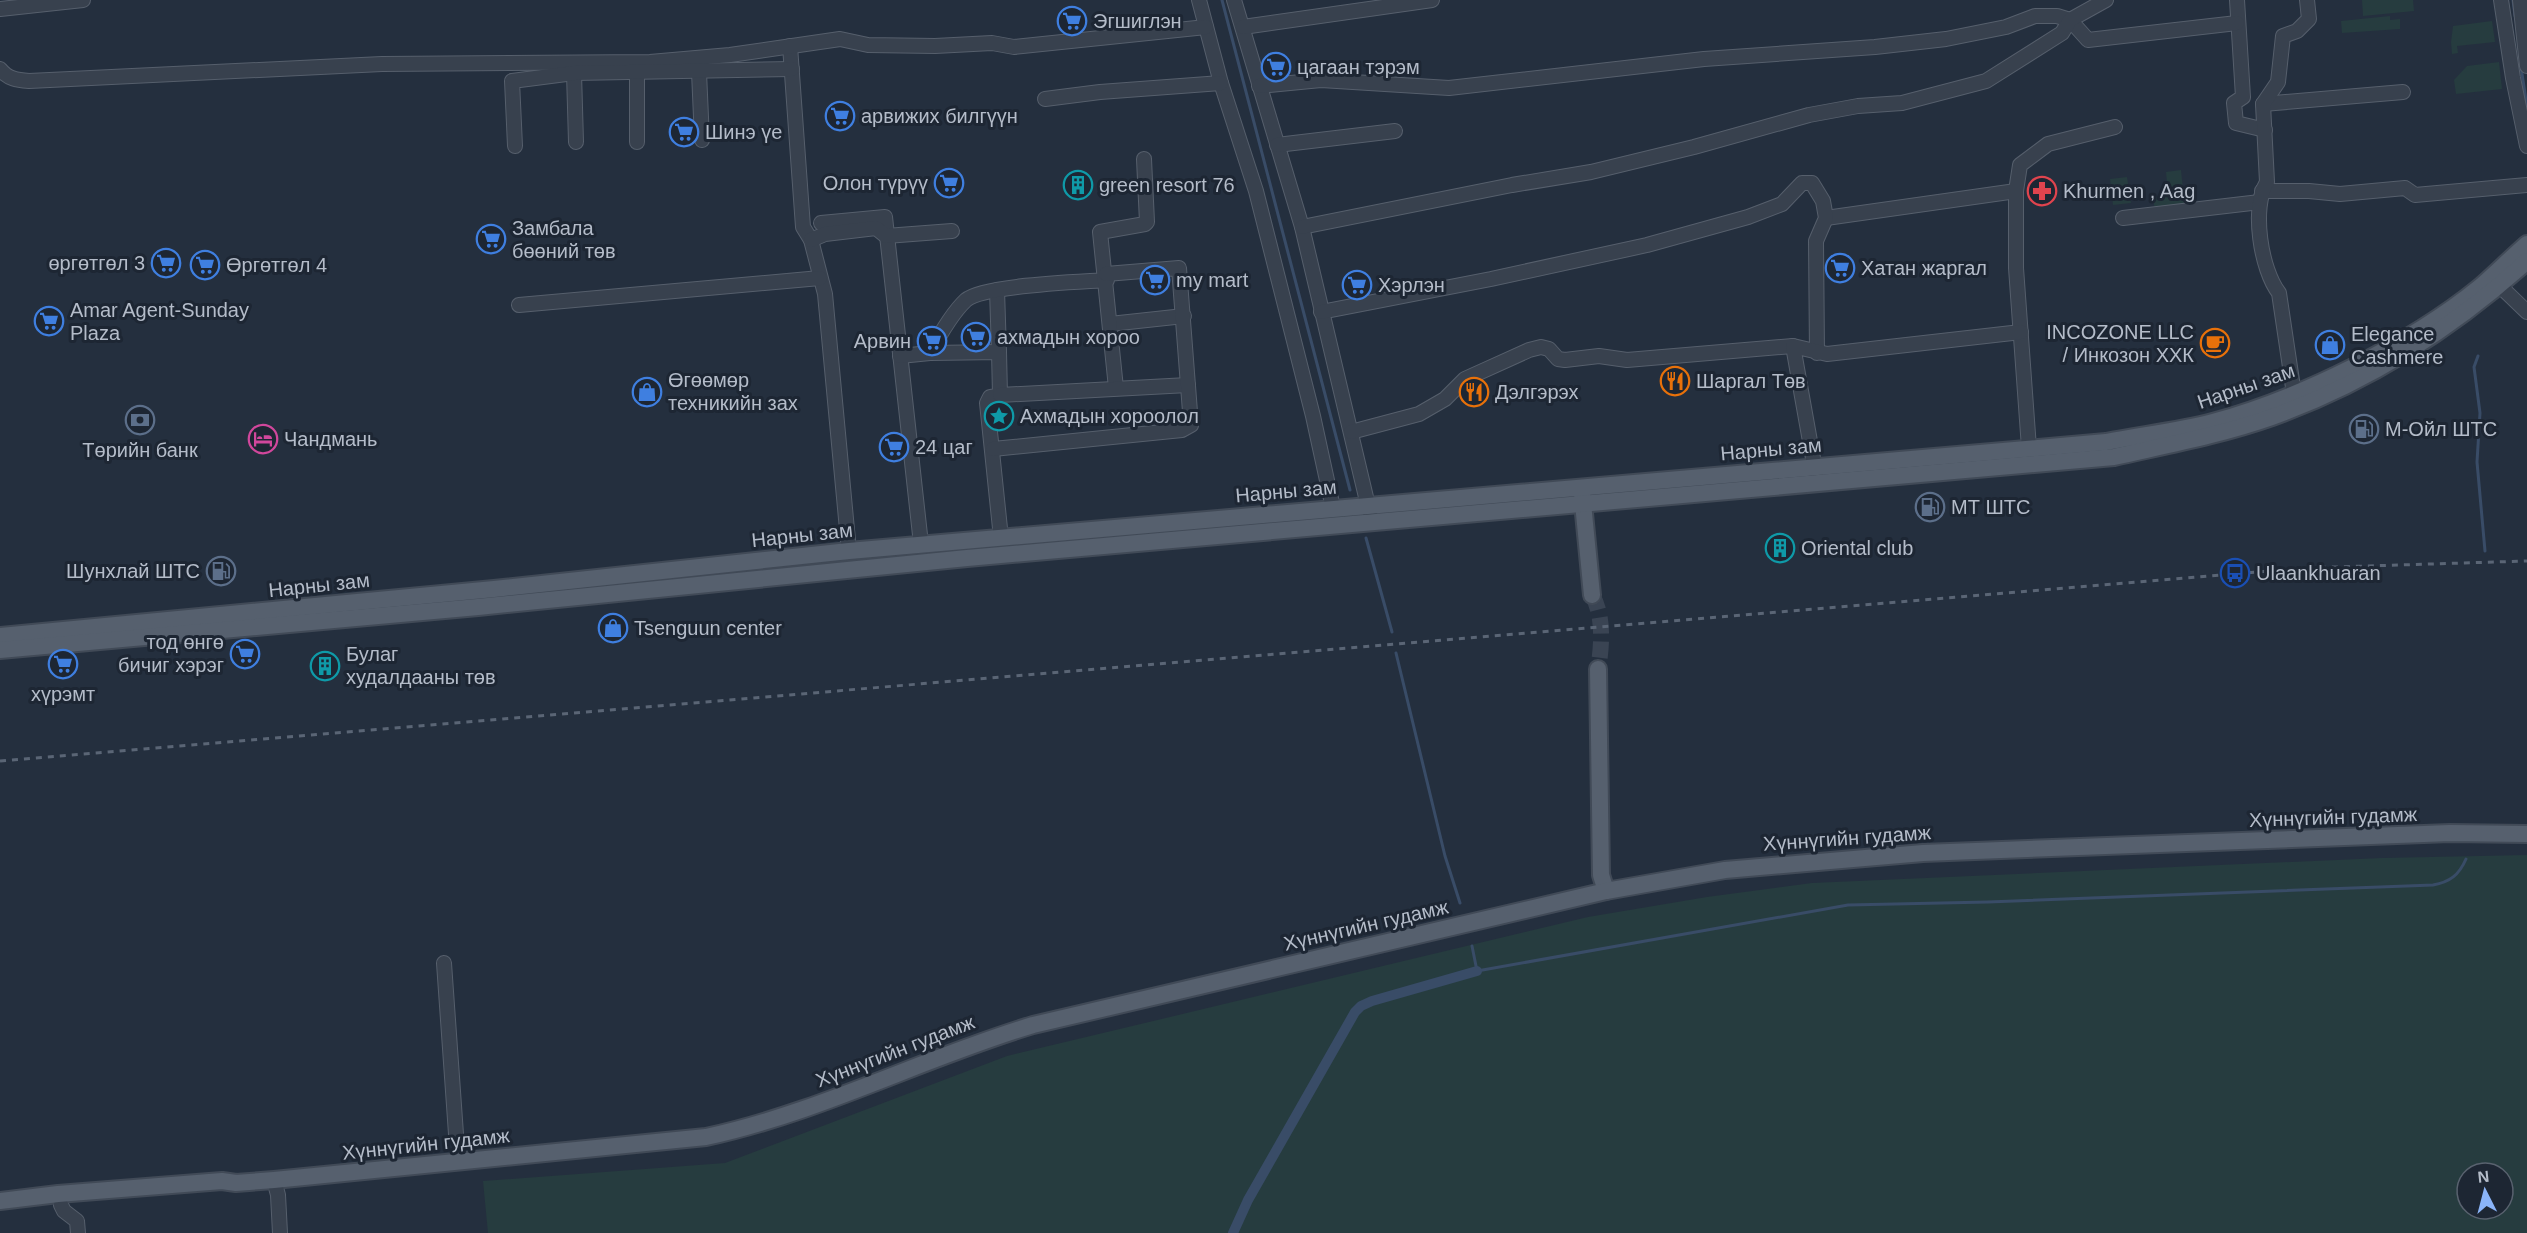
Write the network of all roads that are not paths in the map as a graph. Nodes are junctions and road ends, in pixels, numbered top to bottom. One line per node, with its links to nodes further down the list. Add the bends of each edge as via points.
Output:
1 (83, 0): 10 (street)
2 (1199, 0): 13 (street)
3 (1234, 0): 14 (street)
4 (1432, 0): 14 (street)
5 (2106, 0): 11 (street)
6 (2237, 0): 12 (street)
7 (2307, 0): 26 (street, via 2309,19 2297,31 2283,36 2278,82)
8 (2501, 0): 35 (street)
9 (2520, 0): 16 (street)
10 (0, 9)
11 (2070, 20): 12 (street, via 2088,40); 23 (street, via 2035,16 2006,27 1935,40 1704,59 1449,88 1321,80); 43 (street, via 2062,33 1975,84 1902,103 1809,115 1591,172)
12 (2237, 23): 28 (street, via 2243,97 2234,103 2236,123)
13 (1206, 27): 15 (street, via 1014,47 992,42 868,45 840,39); 22 (street)
14 (1242, 27): 23 (street)
15 (790, 46): 17 (street, via 650,62 382,64 29,81 15,80); 18 (street)
16 (2527, 66)
17 (0, 69)
18 (792, 69): 20 (street); 46 (street, via 803,227)
19 (637, 72): 20 (street); 21 (street); 32 (street)
20 (699, 72): 30 (street)
21 (574, 73): 31 (street); 34 (street, via 512,81)
22 (1221, 83): 25 (street); 73 (street, via 1256,191)
23 (1259, 87): 33 (street)
24 (2403, 92): 26 (street)
25 (1045, 99)
26 (2263, 104): 28 (street)
27 (2115, 127): 38 (street, via 2048,144 2020,165)
28 (2265, 129): 39 (street, via 2267,182)
29 (1395, 131): 33 (street)
30 (702, 140)
31 (576, 141)
32 (637, 142)
33 (1277, 145): 43 (street)
34 (515, 146)
35 (2527, 146)
36 (1144, 159): 49 (street, via 1147,222 1100,232)
37 (2527, 185): 39 (street, via 2415,195 2405,188 2340,194 2309,190)
38 (2016, 191): 40 (street); 58 (street)
39 (2261, 197): 41 (street); 66 (street, via 2263,257 2279,293)
40 (1826, 218): 54 (street, via 1818,189 1812,183 1802,183 1782,204 1748,218 1491,279); 62 (street, via 1816,241)
41 (2123, 218)
42 (821, 223): 45 (street, via 885,217)
43 (1302, 227): 54 (street)
44 (952, 231): 45 (street)
45 (886, 236): 46 (street, via 876,228 825,234); 63 (street)
46 (811, 240): 50 (street)
47 (2527, 244): 66 (main road, Нарны зам, via 2479,288 2402,340)
48 (2527, 261): 51 (main road, Нарны зам)
49 (1106, 277): 52 (street); 56 (street, via 1179,268); 57 (street)
50 (820, 278): 53 (street); 77 (street, via 825,294)
51 (2500, 286): 55 (street); 71 (main road, Нарны зам, via 2448,326 2353,382 2271,417 2216,434 2114,457)
52 (997, 290): 60 (street); 61 (street, via 966,300)
53 (519, 305)
54 (1321, 312): 68 (street)
55 (2527, 312)
56 (1184, 316): 57 (street); 64 (street)
57 (1110, 324): 65 (street)
58 (2021, 332): 62 (street); 69 (street)
59 (1793, 346): 62 (street); 68 (street, via 1627,360 1599,356 1558,359 1541,347 1465,379 1445,399 1419,414); 71 (street)
60 (999, 352): 61 (street); 67 (street)
61 (930, 353): 63 (street)
62 (1817, 353)
63 (900, 356): 76 (street)
64 (1188, 385): 65 (street); 70 (street, via 1191,425 1182,430)
65 (1116, 388): 67 (street)
66 (2294, 394): 69 (main road, Нарны зам, via 2212,422 2106,442)
67 (1000, 395): 70 (street, via 990,397 987,403)
68 (1351, 432): 74 (street)
69 (2029, 448): 71 (main road, Нарны зам)
70 (993, 449): 75 (street)
71 (1816, 475): 72 (main road, Нарны зам)
72 (1582, 495): 74 (main road, Нарны зам); 78 (main road)
73 (1333, 508): 74 (main road, Нарны зам); 75 (main road, Нарны зам)
74 (1370, 513): 80 (main road, Нарны зам, via 478,607)
75 (1000, 537): 76 (main road, Нарны зам)
76 (921, 544): 77 (main road, Нарны зам)
77 (849, 551): 79 (main road, Нарны зам, via 494,590)
78 (1592, 595)
79 (0, 636)
80 (0, 650)
81 (1598, 669): 83 (main road, via 1601,874)
82 (2527, 834): 83 (main road, Хүннүгийн гудамж, via 2450,833 1923,853 1725,870)
83 (1606, 891): 86 (main road, Хүннүгийн гудамж, via 1033,1025 769,1121 726,1132 672,1142)
84 (444, 963): 85 (street)
85 (456, 1134)
86 (274, 1180): 87 (main road, Хүннүгийн гудамж); 92 (street)
87 (236, 1183): 88 (main road, Хүннүгийн гудамж, via 105,1190); 89 (main road, Хүннүгийн гудамж, via 227,1188)
88 (0, 1202)
89 (61, 1204): 90 (main road, Хүннүгийн гудамж); 91 (street, via 77,1221)
90 (0, 1211)
91 (78, 1233)
92 (280, 1233)

